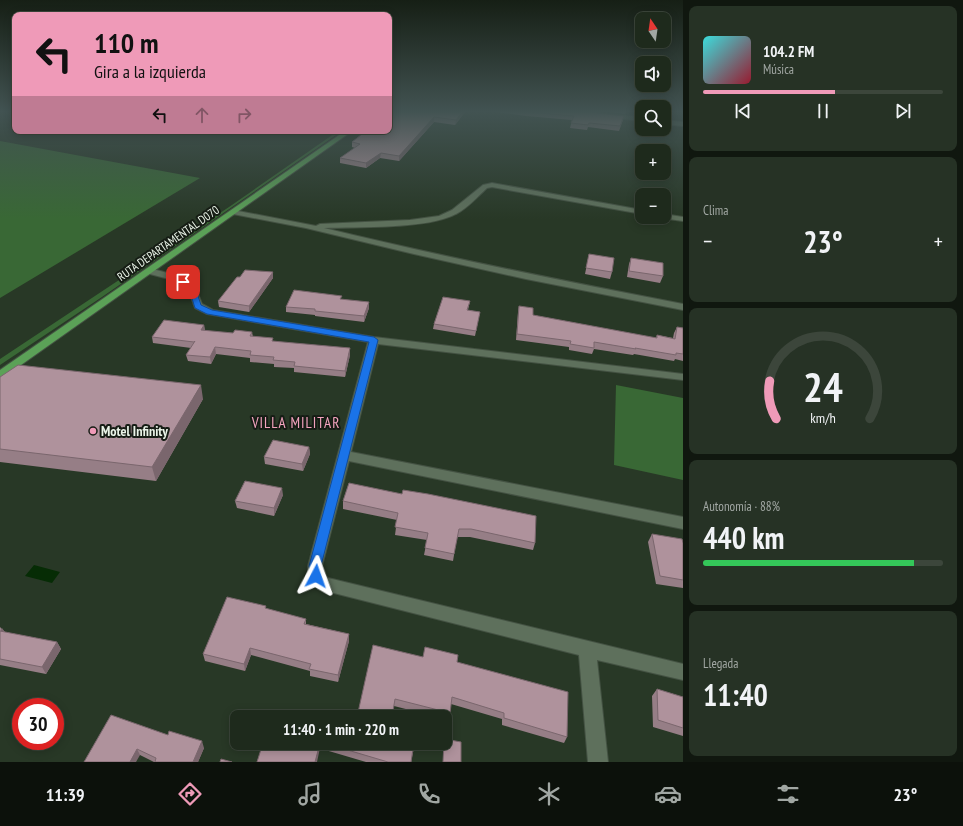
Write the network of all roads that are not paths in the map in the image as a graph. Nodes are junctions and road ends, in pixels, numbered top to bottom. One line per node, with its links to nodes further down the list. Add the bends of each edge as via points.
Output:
1 (325, 148): 3 (main road, RUTA DEPARTAMENTAL D070)
2 (635, 211): 6 (street, via 492,185 485,186 455,212 434,219 387,224)
3 (233, 212): 6 (street); 7 (main road, RUTA DEPARTAMENTAL D070)
4 (671, 217): 5 (street)
5 (683, 219)
6 (306, 226): 8 (street, via 518,275)
7 (149, 271): 9 (street, via 165,273 192,288 198,306 210,312); 10 (main road, RUTA DEPARTAMENTAL D070)
8 (683, 307)
9 (374, 340): 11 (street); 12 (street)
10 (0, 375)
11 (683, 377)
12 (344, 455): 13 (street); 14 (street, via 315,566 316,576 323,584)
13 (683, 523)
14 (587, 649): 15 (street); 16 (street)
15 (683, 672)
16 (598, 762)

